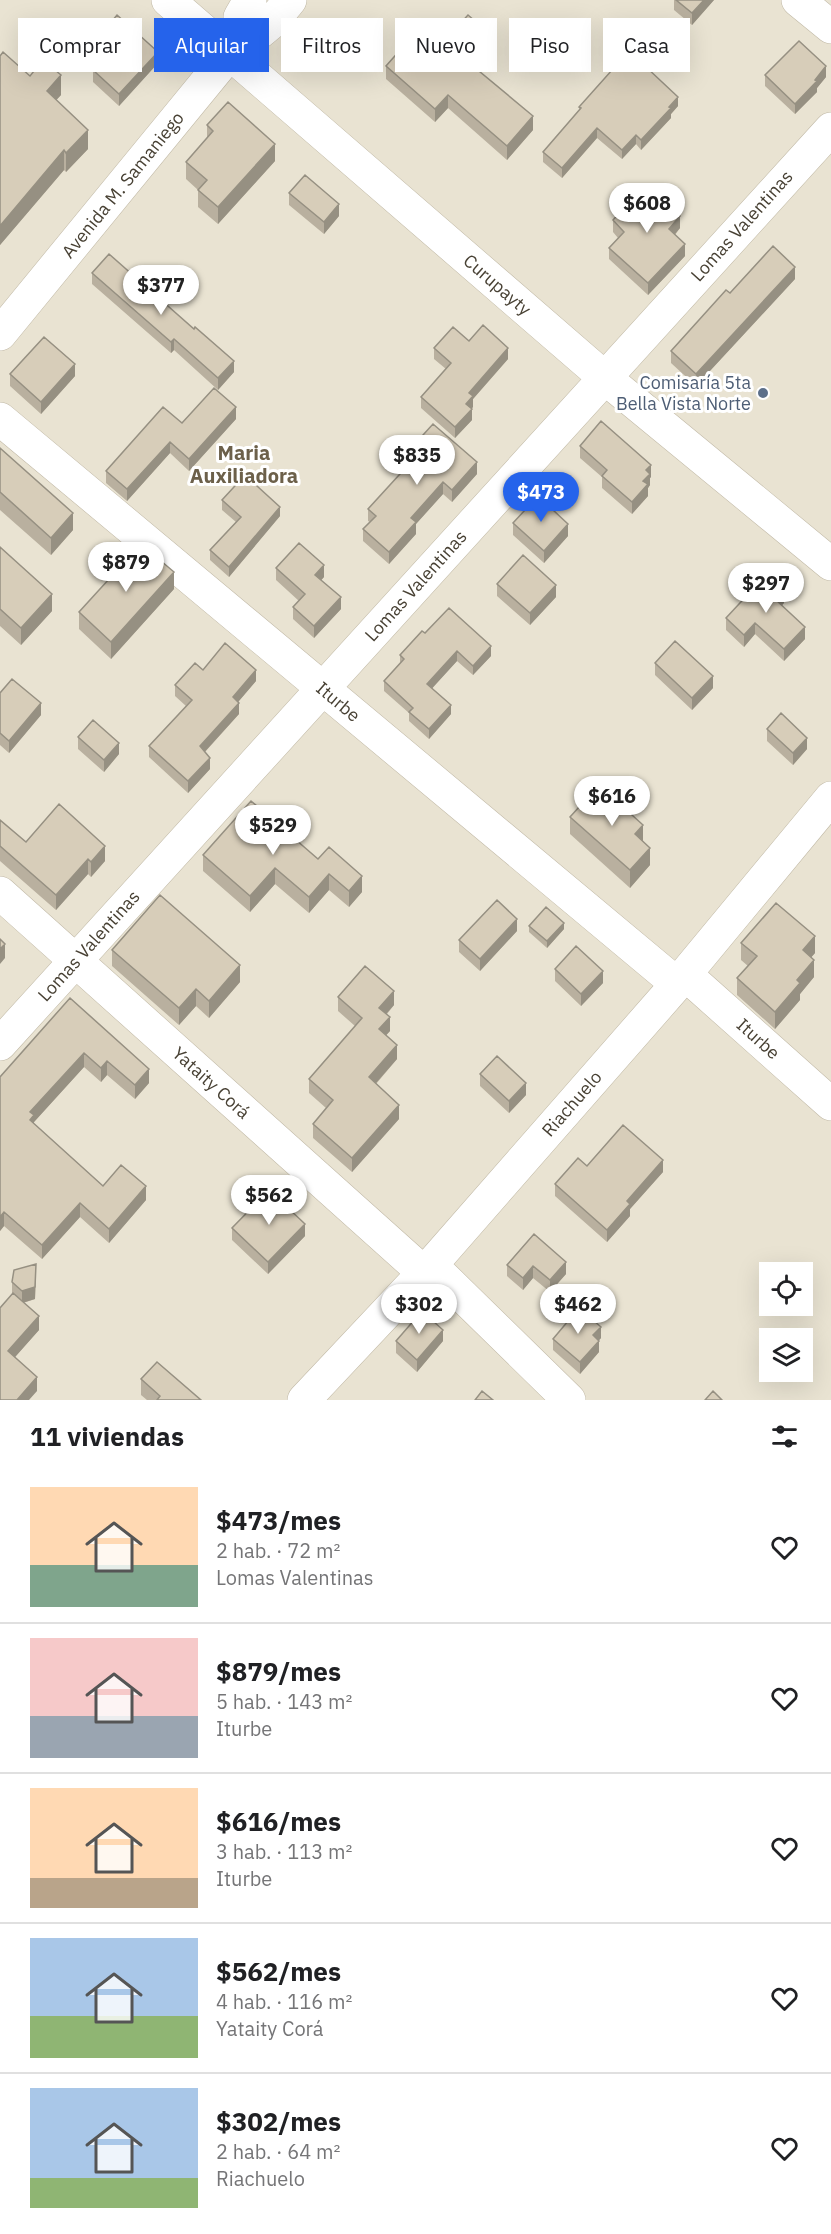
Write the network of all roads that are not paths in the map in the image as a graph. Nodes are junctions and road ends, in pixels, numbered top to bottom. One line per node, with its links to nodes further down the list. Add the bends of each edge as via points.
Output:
1 (168, 0): 5 (street, Curupayty)
2 (250, 0): 6 (street)
3 (290, 0): 7 (street, Avenida M. Samaniego)
4 (798, 0): 8 (street)
5 (197, 18)
6 (240, 18)
7 (269, 24)
8 (831, 27)
9 (215, 72): 12 (street, Avenida M. Samaniego)
10 (269, 72): 13 (street, Curupayty)
11 (831, 129): 13 (street, Lomas Valentinas)
12 (0, 334)
13 (605, 378): 15 (street, Curupayty); 16 (street, Lomas Valentinas)
14 (0, 419): 16 (street, Iturbe)
15 (831, 564)
16 (323, 689): 19 (street, Lomas Valentinas); 20 (street, Iturbe)
17 (831, 798): 20 (street, Riachuelo)
18 (0, 893): 19 (street, Yataity Corá)
19 (75, 962): 21 (street, Lomas Valentinas); 23 (street, Yataity Corá)
20 (681, 979): 22 (street, Iturbe); 23 (street, Riachuelo)
21 (0, 1044)
22 (831, 1104)
23 (427, 1269): 24 (street, Riachuelo); 25 (street, Yataity Corá)
24 (304, 1400)
25 (569, 1400)

